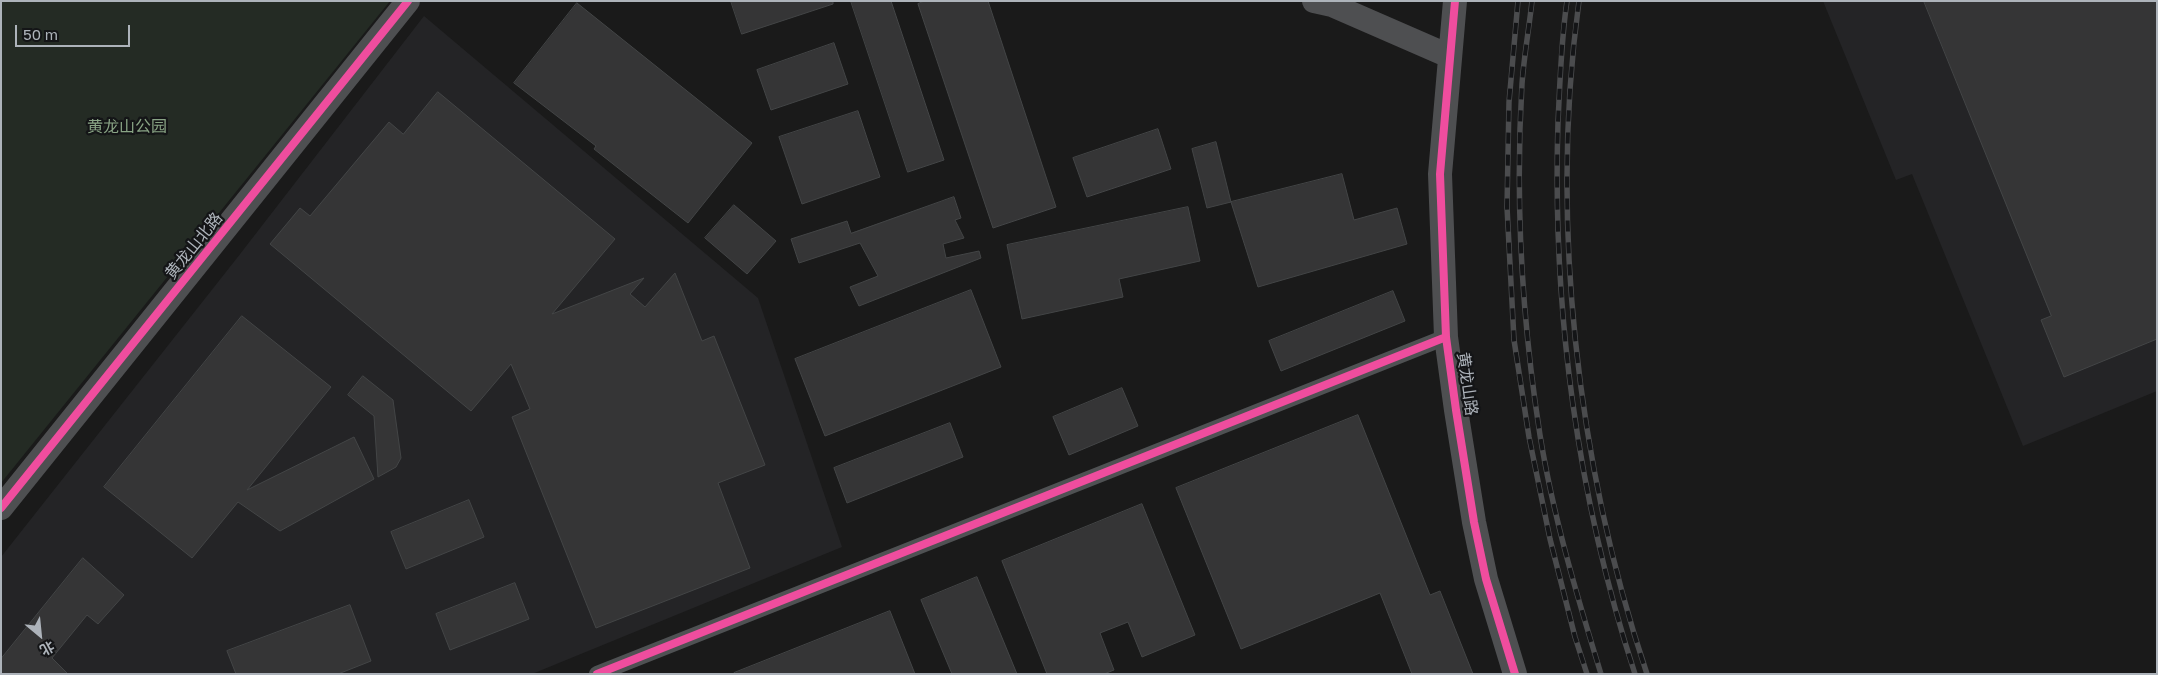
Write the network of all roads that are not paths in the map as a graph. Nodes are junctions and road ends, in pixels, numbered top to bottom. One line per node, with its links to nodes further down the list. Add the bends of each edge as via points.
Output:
1 (408, 1): 6 (street, 黄龙山北路)
2 (1314, 1): 4 (street)
3 (1455, 1): 4 (street, 黄龙山路)
4 (1449, 56): 5 (street, 黄龙山路, via 1440,174)
5 (1446, 337): 7 (street); 8 (street, 黄龙山路, via 1474,522 1486,578)
6 (1, 508)
7 (597, 674)
8 (1515, 674)

